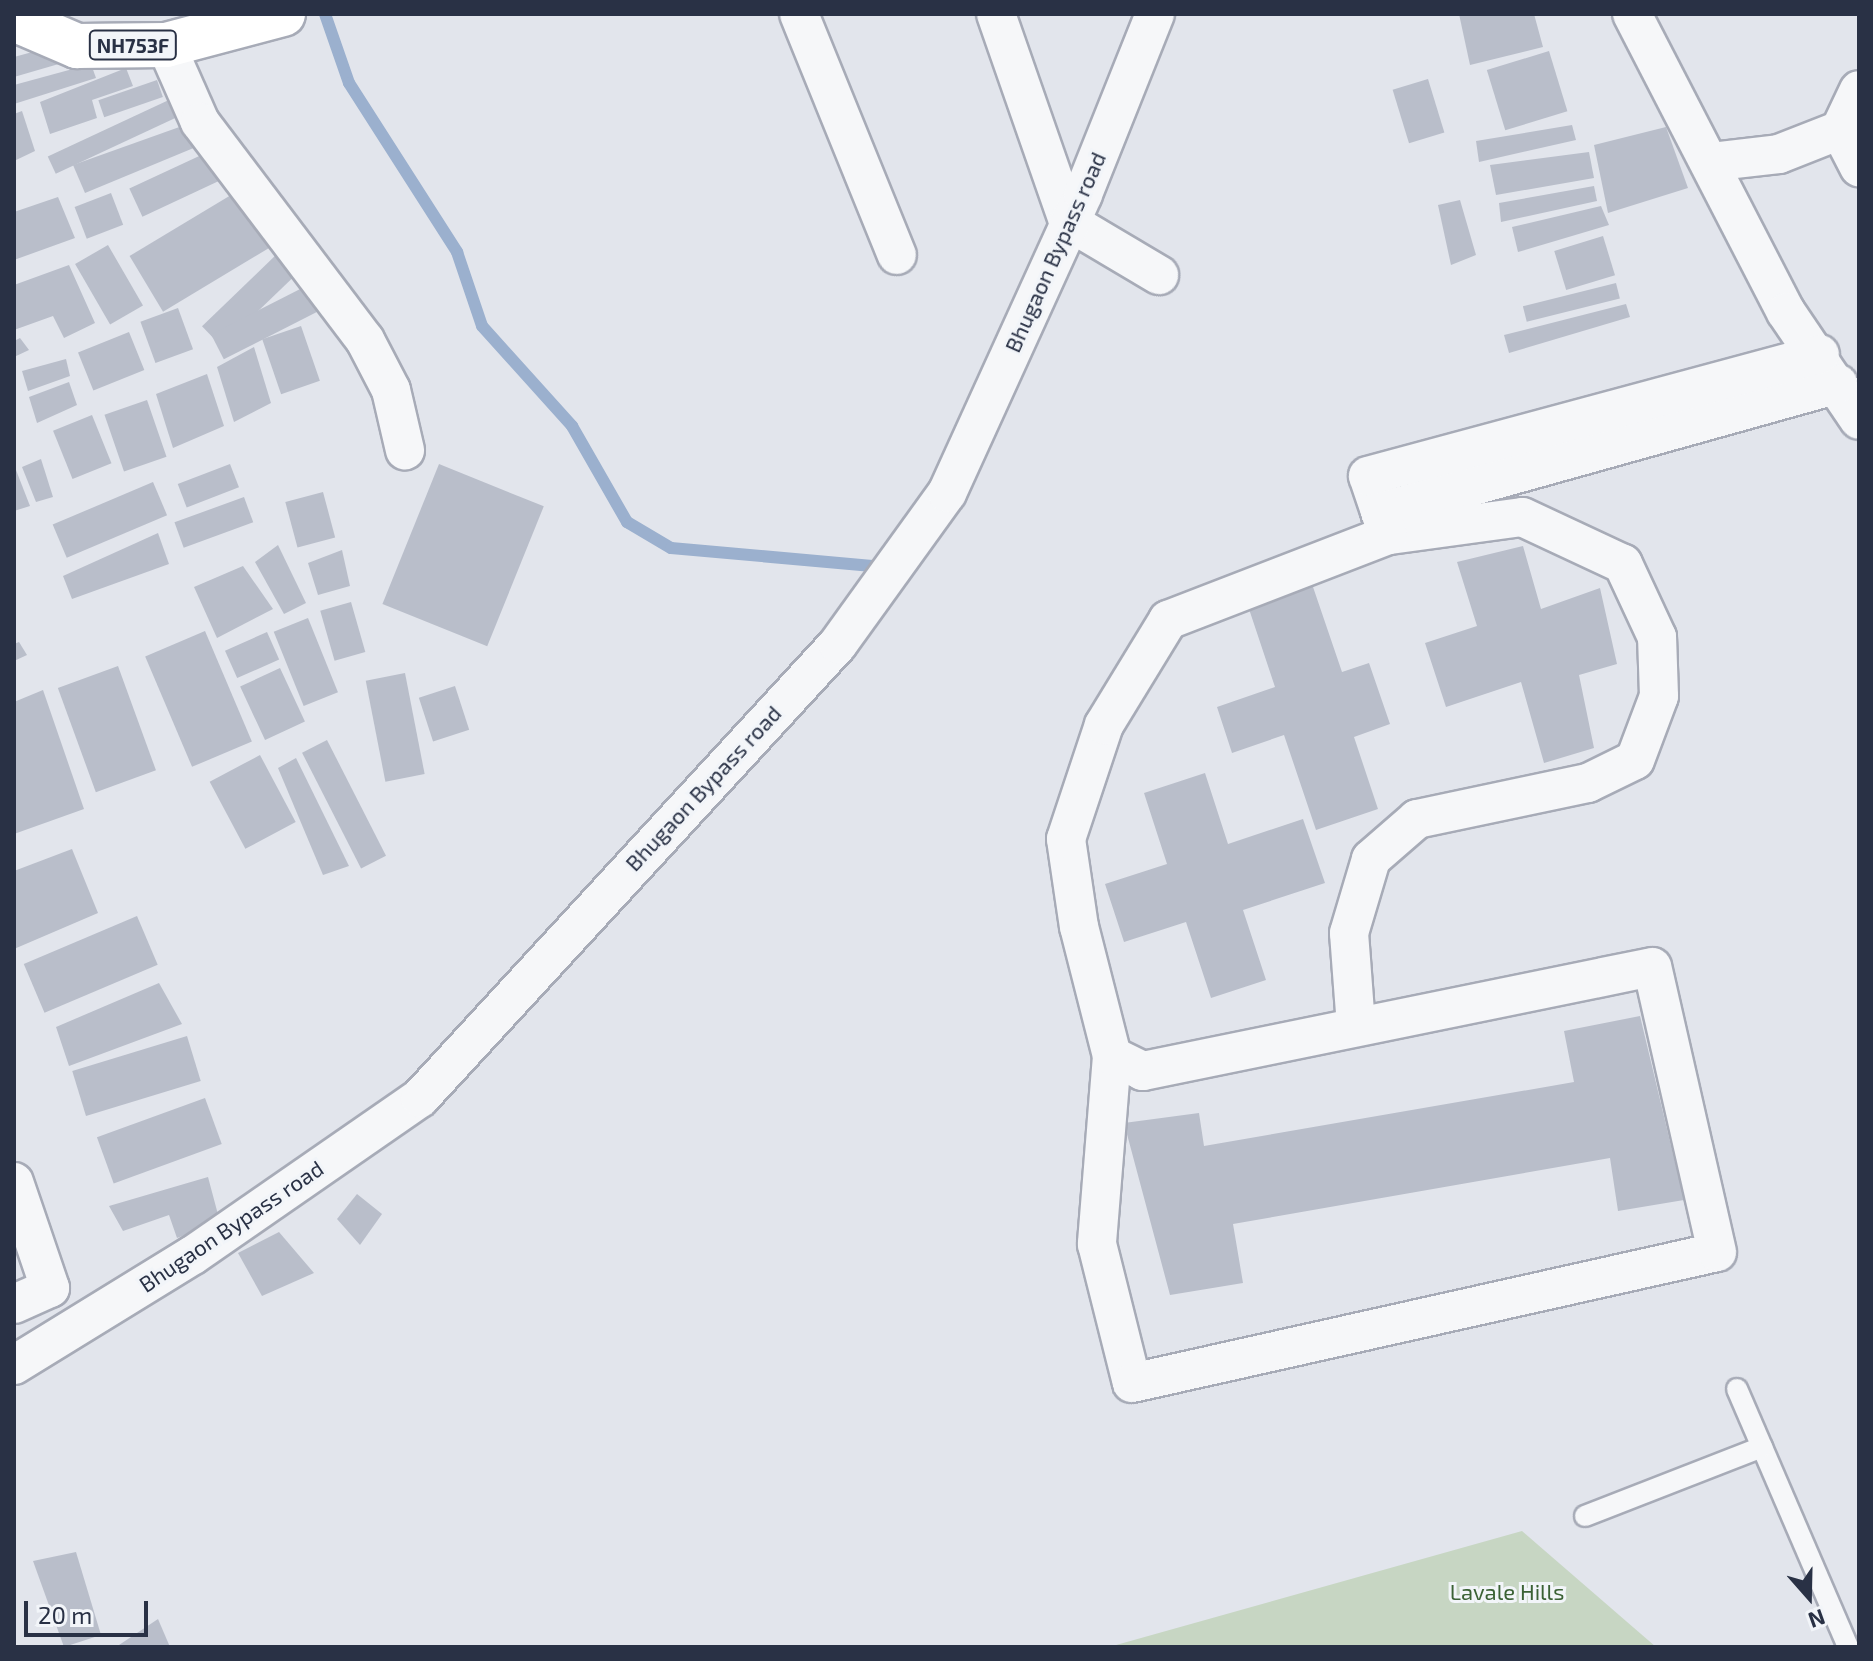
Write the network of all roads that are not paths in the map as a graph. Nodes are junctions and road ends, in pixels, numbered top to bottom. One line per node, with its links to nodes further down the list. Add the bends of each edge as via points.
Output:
1 (799, 14): 13 (street)
2 (996, 14): 12 (street)
3 (1155, 14): 12 (street, Bhugaon Bypass road)
4 (1632, 14): 10 (street)
5 (14, 19): 7 (main road, NH753F, via 77,46)
6 (269, 19): 7 (main road, NH753F)
7 (166, 45): 18 (street, via 200,122 365,340 391,390)
8 (1859, 90): 9 (street)
9 (1840, 130): 10 (street, via 1779,154); 11 (street)
10 (1710, 162): 15 (street, via 1786,312)
11 (1859, 167)
12 (1068, 221): 14 (street); 24 (street, Bhugaon Bypass road, via 947,493 838,644 420,1098 193,1255)
13 (897, 255)
14 (1159, 275)
15 (1829, 369): 16 (street); 17 (street)
16 (1720, 396): 19 (street); 19 (street, via 1368,476)
17 (1859, 420)
18 (405, 450)
19 (1384, 524): 20 (street, via 1522,517 1623,564 1657,637 1659,696 1635,760 1588,783 1417,819 1371,859 1349,933); 21 (street, via 1168,620 1104,725 1066,839 1082,941)
20 (1356, 1026): 21 (street, via 1143,1071); 21 (street, via 1652,967 1717,1252 1132,1383 1097,1244)
21 (1112, 1056)
22 (14, 1182): 23 (street, via 50,1288)
23 (14, 1304)
24 (14, 1365)
25 (1737, 1389): 26 (lane)
26 (1762, 1447): 27 (lane); 28 (lane)
27 (1585, 1516)
28 (1848, 1647)

